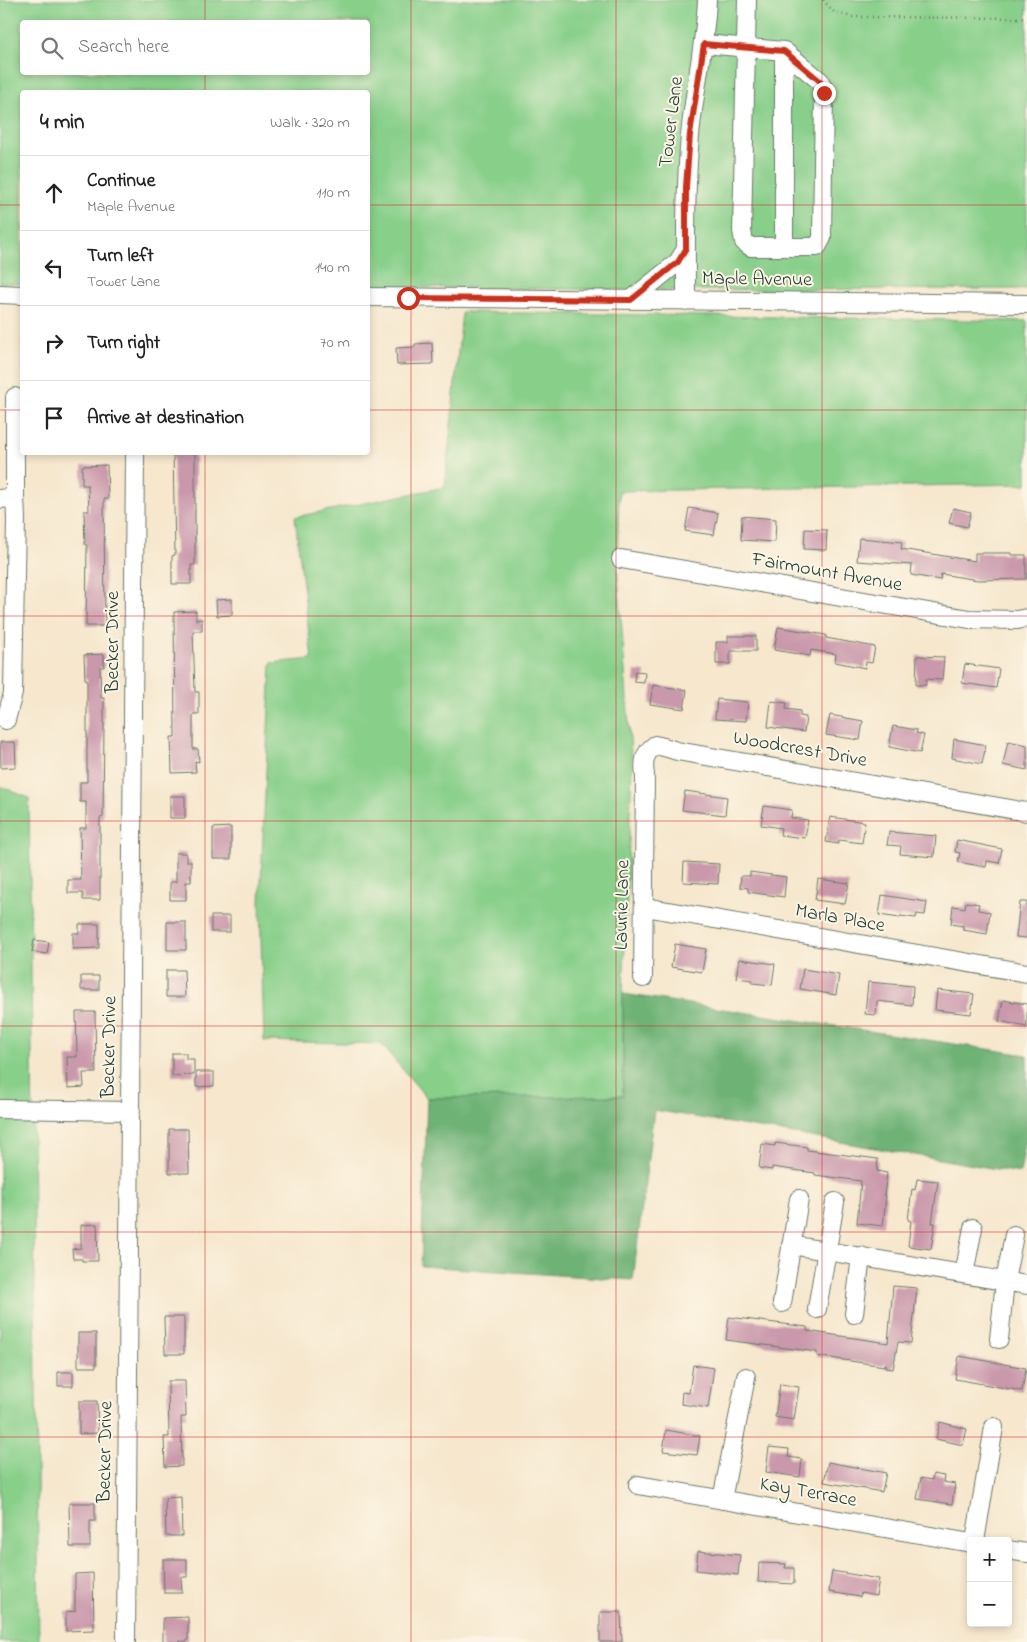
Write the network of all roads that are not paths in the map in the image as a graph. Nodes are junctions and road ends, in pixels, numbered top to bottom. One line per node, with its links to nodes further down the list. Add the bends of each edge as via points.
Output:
1 (706, 0): 3 (street, Tower Lane)
2 (747, 0): 4 (street)
3 (704, 44): 4 (street); 7 (street, Tower Lane, via 690,134)
4 (746, 47): 5 (street); 6 (street, via 744,242 751,247)
5 (784, 51): 6 (street); 6 (street, via 820,81 824,93 822,238 817,247)
6 (784, 248)
7 (686, 249): 11 (street, via 678,262); 12 (street, Tower Lane)
8 (0, 294): 9 (street)
9 (20, 295)
10 (370, 297): 11 (street, Maple Avenue)
11 (631, 300): 12 (street, Maple Avenue)
12 (686, 300): 13 (street, Maple Avenue)
13 (1027, 304)
14 (14, 397): 16 (street)
15 (135, 455): 26 (street, Becker Drive)
16 (8, 498): 19 (street, via 16,518 13,693)
17 (621, 560): 18 (street, Fairmount Avenue, via 969,619)
18 (1027, 618)
19 (6, 720)
20 (1027, 812): 21 (street, Woodcrest Drive, via 655,746 646,755 644,765)
21 (645, 832): 22 (street, Laurie Lane)
22 (645, 907): 23 (street, Marla Place); 24 (street, Laurie Lane)
23 (1027, 974)
24 (643, 978)
25 (0, 1109): 26 (street)
26 (131, 1111): 49 (street, Becker Drive)
27 (799, 1199): 31 (street)
28 (835, 1202): 32 (street)
29 (973, 1228): 34 (street)
30 (1014, 1235): 35 (street)
31 (791, 1245): 32 (street); 37 (street)
32 (827, 1251): 33 (street); 38 (street)
33 (861, 1256): 34 (street); 39 (street)
34 (964, 1274): 35 (street)
35 (1005, 1281): 36 (street); 40 (street)
36 (1027, 1285)
37 (782, 1303)
38 (817, 1308)
39 (854, 1314)
40 (999, 1339)
41 (746, 1377): 44 (street)
42 (994, 1427): 45 (street)
43 (638, 1485): 44 (street, Kay Terrace)
44 (722, 1500): 46 (street, Kay Terrace)
45 (977, 1537)
46 (967, 1542)
47 (1012, 1551): 48 (street)
48 (1027, 1553)
49 (126, 1642)

